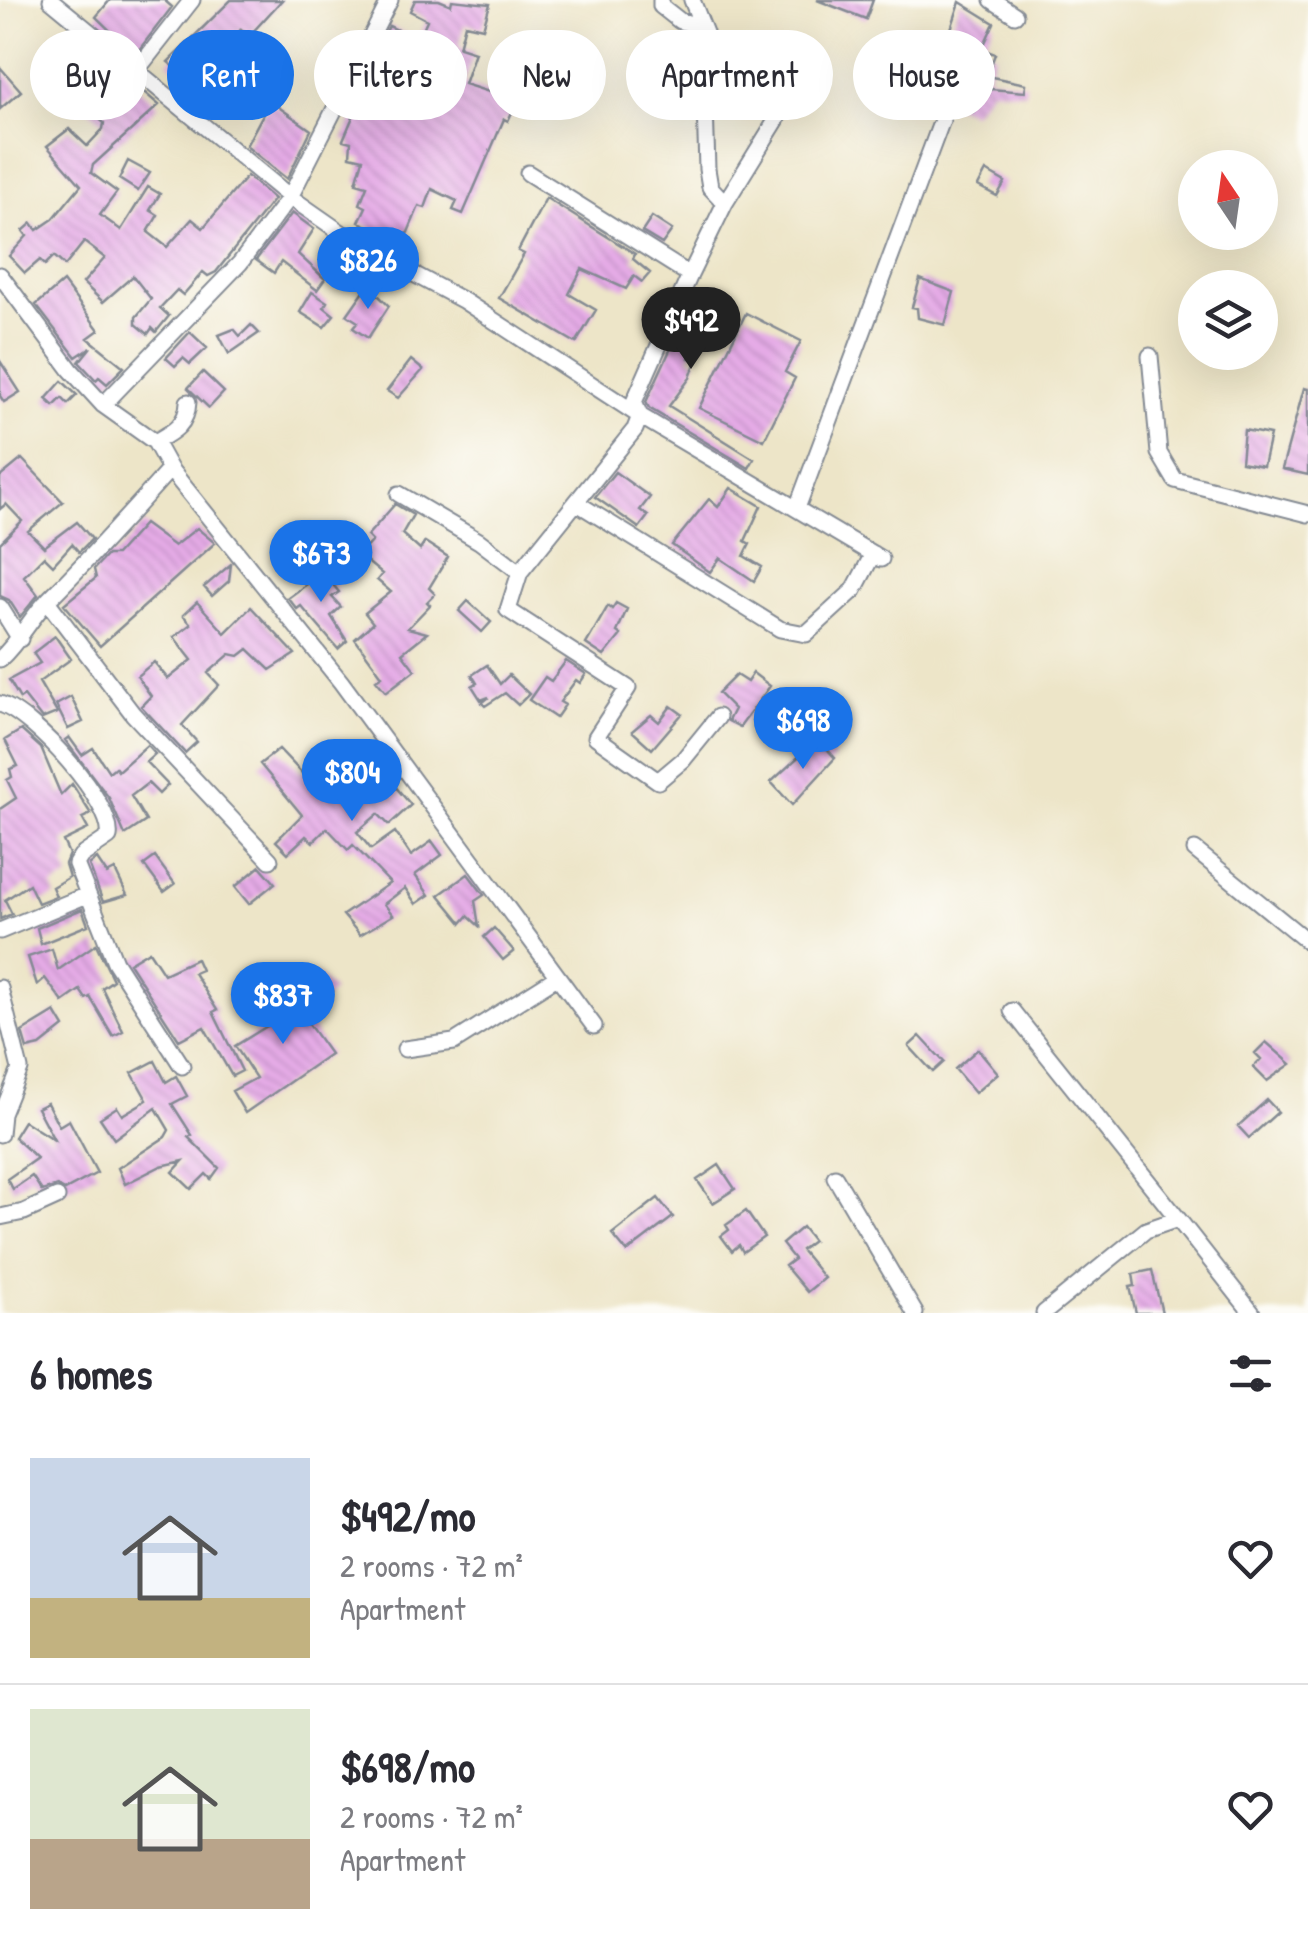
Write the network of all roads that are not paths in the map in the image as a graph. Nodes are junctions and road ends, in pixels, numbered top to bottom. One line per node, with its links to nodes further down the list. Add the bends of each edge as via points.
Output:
1 (50, 0): 9 (street)
2 (192, 0): 10 (street)
3 (390, 0): 14 (street)
4 (661, 0): 8 (street, via 680,21)
5 (692, 0): 8 (street)
6 (992, 0): 7 (street)
7 (1014, 15)
8 (702, 28): 15 (street, via 707,169 710,187); 15 (street, via 715,58 781,85 776,119)
9 (87, 30)
10 (147, 57)
11 (147, 78): 14 (street)
12 (942, 120): 26 (street)
13 (528, 173): 17 (street)
14 (290, 196): 20 (street, via 240,263); 21 (street)
15 (726, 204): 17 (street)
16 (0, 275): 20 (street)
17 (690, 275): 21 (street, via 634,402)
18 (1150, 356): 27 (street, via 1158,453 1175,480)
19 (188, 402): 22 (street, via 187,417)
20 (103, 406): 22 (street)
21 (640, 416): 25 (street); 26 (street)
22 (154, 442): 23 (street)
23 (170, 469): 29 (street); 40 (street, via 341,682)
24 (399, 494): 28 (street)
25 (577, 503): 26 (street, via 780,628 806,634 854,590 877,557); 28 (street)
26 (797, 508)
27 (1308, 514)
28 (520, 572): 34 (street, via 508,610 628,688 596,737 658,782)
29 (47, 601): 31 (street); 36 (street, via 156,742)
30 (0, 606): 31 (street)
31 (20, 640): 32 (street)
32 (0, 659)
33 (0, 704): 37 (street, via 26,716 108,816 109,838 77,860)
34 (718, 717)
35 (1195, 850): 39 (street)
36 (270, 860)
37 (87, 895): 38 (street); 45 (street, via 115,962)
38 (0, 931)
39 (1308, 942)
40 (558, 977): 43 (street); 44 (street, via 454,1042)
41 (0, 988): 46 (street, via 20,1068)
42 (1012, 1011): 50 (street)
43 (594, 1026)
44 (404, 1049)
45 (182, 1066)
46 (0, 1134)
47 (835, 1177): 51 (street)
48 (57, 1198): 49 (street)
49 (0, 1217)
50 (1178, 1219): 52 (street, via 1146,1230); 53 (street)
51 (914, 1313)
52 (1044, 1313)
53 (1252, 1313)

